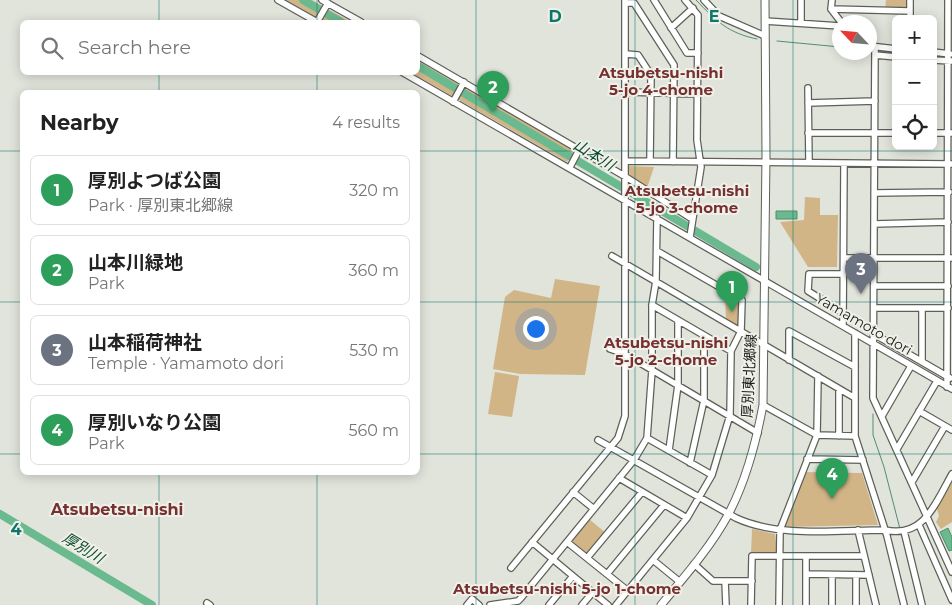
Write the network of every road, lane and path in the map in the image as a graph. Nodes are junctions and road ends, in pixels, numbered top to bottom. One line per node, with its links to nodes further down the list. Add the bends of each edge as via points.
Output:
1 (278, 0): 20 (street)
2 (654, 0): 26 (street)
3 (685, 0): 14 (street)
4 (704, 0): 16 (street)
5 (714, 0): 16 (street)
6 (765, 0): 23 (main road, 厚別東北郷線)
7 (801, 0): 24 (street)
8 (832, 0): 15 (street)
9 (910, 0): 17 (street)
10 (948, 0): 13 (street)
11 (625, 1): 33 (street); 46 (street, via 634,2 674,65)
12 (326, 3): 21 (street); 22 (street)
13 (950, 7): 27 (street)
14 (692, 8): 26 (street); 32 (street, via 698,15)
15 (832, 9): 17 (street); 18 (street)
16 (714, 10): 28 (street, via 719,16)
17 (910, 11): 19 (street)
18 (835, 15)
19 (910, 15)
20 (313, 20)
21 (318, 20)
22 (357, 20)
23 (765, 22): 24 (street); 28 (main road, 厚別東北郷線)
24 (801, 23): 25 (street)
25 (832, 24)
26 (671, 28): 32 (street, via 687,53)
27 (950, 32): 34 (street)
28 (765, 36): 63 (main road, 厚別東北郷線)
29 (877, 47): 30 (street)
30 (892, 49)
31 (937, 52): 34 (street)
32 (698, 53): 47 (street)
33 (626, 54): 44 (street); 45 (street, via 638,55 651,75)
34 (950, 54): 40 (street)
35 (877, 55): 37 (street)
36 (420, 57): 42 (street)
37 (892, 57)
38 (875, 60): 49 (street)
39 (937, 60): 40 (street)
40 (950, 61): 48 (street)
41 (407, 75): 50 (street, Yamamoto dori)
42 (463, 84): 50 (street); 57 (street)
43 (808, 88): 51 (street)
44 (626, 92): 45 (street); 58 (street)
45 (650, 94): 46 (street); 59 (street)
46 (674, 94): 47 (street); 60 (street)
47 (699, 94): 61 (street, via 697,140)
48 (950, 100): 52 (street)
49 (875, 101): 51 (street); 54 (street)
50 (453, 102): 67 (street, Yamamoto dori)
51 (808, 103): 53 (street)
52 (950, 132): 56 (street); 66 (street)
53 (808, 133): 54 (street); 62 (street)
54 (874, 133): 55 (street); 65 (street)
55 (892, 133)
56 (937, 133)
57 (578, 151): 67 (street); 68 (street)
58 (626, 161): 59 (street); 68 (street)
59 (650, 161): 60 (street)
60 (673, 162): 61 (street)
61 (701, 162): 63 (street); 73 (street)
62 (809, 162): 63 (street); 64 (street)
63 (766, 164): 85 (main road, 厚別東北郷線)
64 (844, 164): 65 (street); 79 (street)
65 (874, 164): 66 (street); 70 (street)
66 (950, 164): 69 (street)
67 (570, 167): 71 (street, Yamamoto dori)
68 (626, 178): 71 (street); 73 (street)
69 (949, 192): 70 (street); 74 (street)
70 (874, 193): 75 (street)
71 (626, 200): 72 (street, Yamamoto dori); 82 (street)
72 (657, 218): 76 (street, Yamamoto dori); 77 (street)
73 (691, 222): 76 (street)
74 (948, 222): 75 (street); 81 (street)
75 (874, 224): 80 (street)
76 (690, 235): 85 (street, Yamamoto dori)
77 (657, 251): 84 (street); 94 (street, via 742,300)
78 (612, 256): 82 (street)
79 (844, 258): 80 (street); 83 (street)
80 (874, 258): 81 (street); 86 (street)
81 (950, 258): 87 (street)
82 (626, 264): 84 (street); 102 (street)
83 (844, 274): 92 (street); 92 (street, via 809,274 808,292)
84 (656, 281): 88 (street); 94 (street)
85 (764, 281): 92 (street, Yamamoto dori); 99 (main road, 厚別東北郷線)
86 (874, 286): 87 (street); 89 (street)
87 (949, 289): 91 (street)
88 (652, 305): 93 (street); 107 (street)
89 (875, 308): 90 (street); 97 (street)
90 (922, 308): 91 (street); 104 (street)
91 (948, 308): 98 (street)
92 (843, 319): 95 (street, Yamamoto dori)
93 (678, 321): 96 (street); 111 (street)
94 (741, 331): 99 (street); 101 (street)
95 (856, 333): 97 (street, Yamamoto dori); 106 (street)
96 (704, 336): 101 (street); 114 (street)
97 (874, 339): 104 (street); 105 (street, Yamamoto dori); 118 (street, via 874,398)
98 (950, 344): 110 (street)
99 (765, 346): 103 (street); 115 (main road, 厚別東北郷線)
100 (610, 349): 102 (street)
101 (731, 351): 117 (street)
102 (625, 354): 107 (street); 127 (street, via 625,416 618,438)
103 (789, 360): 106 (street, via 789,331); 108 (street)
104 (922, 361): 110 (street)
105 (911, 366): 109 (street, Yamamoto dori); 118 (street)
106 (855, 367): 113 (street)
107 (652, 370): 111 (street); 125 (street)
108 (818, 376): 112 (street); 122 (street)
109 (937, 381): 110 (street, Yamamoto dori); 116 (street)
110 (949, 382)
111 (678, 385): 114 (street); 129 (street)
112 (839, 389): 113 (street); 123 (street)
113 (855, 398): 124 (street)
114 (704, 400): 117 (street); 133 (street)
115 (763, 405): 121 (main road, 厚別東北郷線); 122 (street)
116 (919, 411): 119 (street); 128 (street)
117 (730, 415): 121 (street); 135 (street)
118 (882, 416): 128 (street)
119 (945, 426): 120 (street); 137 (street)
120 (952, 430)
121 (758, 433): 143 (main road, 厚別東北郷線, via 746,474)
122 (817, 435): 123 (street); 130 (street)
123 (840, 436): 124 (street)
124 (856, 436): 132 (street)
125 (647, 438): 129 (street); 131 (street)
126 (598, 440): 127 (street)
127 (610, 446): 131 (street); 138 (street)
128 (897, 449): 137 (street)
129 (669, 450): 133 (street)
130 (807, 459): 132 (street); 147 (street)
131 (634, 460): 136 (street); 140 (street)
132 (863, 460): 149 (street)
133 (690, 463): 135 (street)
134 (952, 474): 144 (street)
135 (712, 475): 140 (street)
136 (619, 478): 139 (street); 142 (street)
137 (912, 482): 144 (street)
138 (573, 492): 142 (street); 151 (street)
139 (642, 492): 141 (street); 157 (street)
140 (700, 497): 143 (street); 145 (street)
141 (664, 505): 145 (street); 163 (street)
142 (594, 509): 152 (street)
143 (728, 514): 147 (street, via 750,524); 160 (main road, 厚別東北郷線)
144 (927, 517): 146 (street); 156 (street)
145 (687, 518): 159 (street)
146 (919, 525): 150 (street); 175 (street)
147 (780, 530): 148 (street); 153 (street)
148 (858, 530): 149 (street); 155 (street)
149 (885, 530): 150 (street); 192 (street)
150 (904, 531): 193 (street)
151 (532, 542): 158 (street); 161 (street)
152 (567, 542): 157 (street); 158 (street)
153 (780, 556): 154 (street); 170 (street, via 752,556); 187 (street)
154 (806, 556): 155 (street); 164 (street)
155 (863, 556): 165 (street)
156 (949, 557): 162 (street)
157 (587, 558): 163 (street)
158 (553, 559): 168 (street); 174 (street)
159 (653, 560): 171 (street); 172 (street)
160 (694, 564): 169 (street, via 713,581); 171 (main road, 厚別東北郷線)
161 (511, 568)
162 (952, 572)
163 (607, 574): 172 (street)
164 (806, 574): 166 (street); 188 (street)
165 (869, 574): 167 (street); 191 (street)
166 (832, 575): 167 (street); 189 (street)
167 (856, 575): 190 (street)
168 (573, 576): 173 (street); 180 (street)
169 (726, 581): 170 (street); 185 (street)
170 (752, 581): 186 (street)
171 (680, 582): 184 (main road, 厚別東北郷線)
172 (628, 591): 183 (street)
173 (593, 592): 181 (street); 182 (street)
174 (521, 598): 178 (street); 179 (street)
175 (952, 600)
176 (467, 605): 177 (street, via 472,599)
177 (479, 605)
178 (490, 605)
179 (524, 605)
180 (549, 605)
181 (582, 605)
182 (608, 605)
183 (616, 605)
184 (661, 605)
185 (726, 605)
186 (752, 605)
187 (779, 605)
188 (806, 605)
189 (832, 605)
190 (856, 605)
191 (876, 605)
192 (904, 605)
193 (922, 605)

